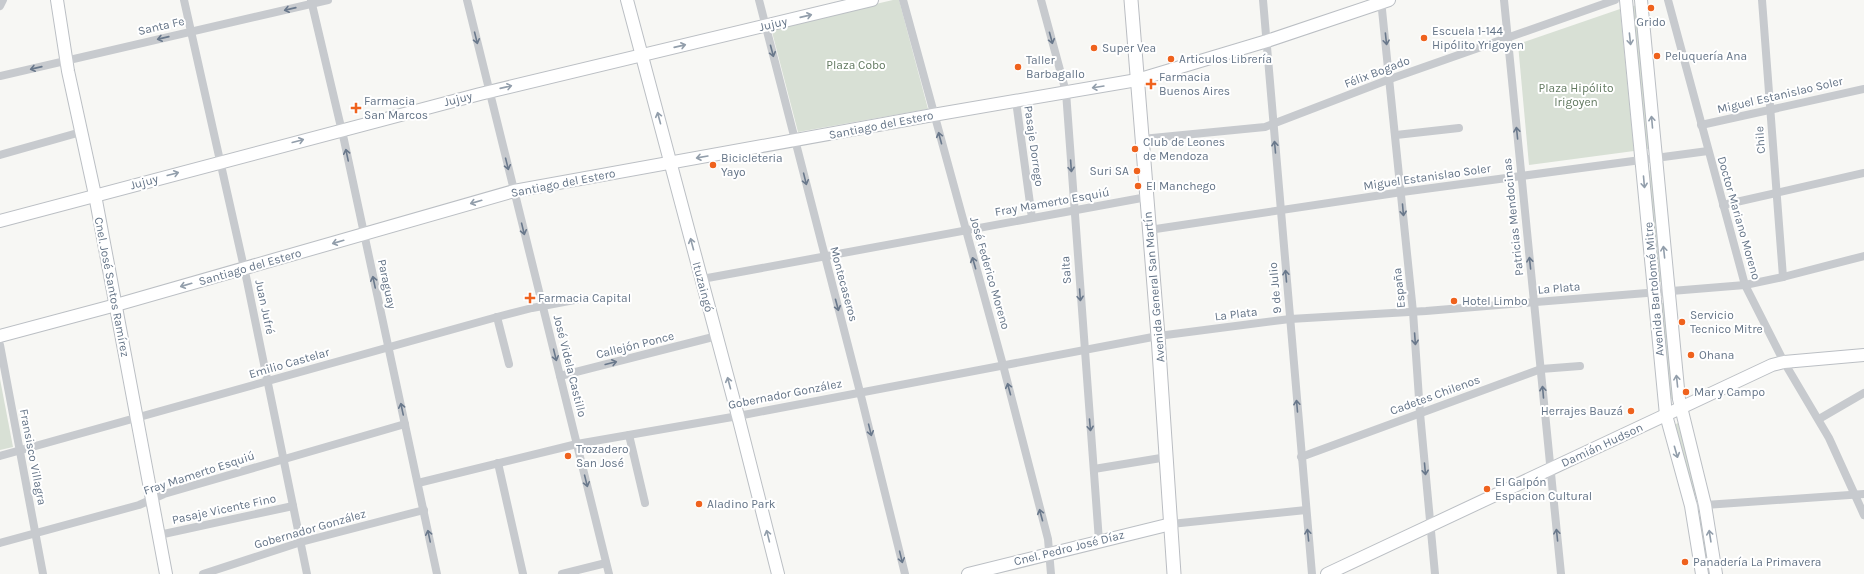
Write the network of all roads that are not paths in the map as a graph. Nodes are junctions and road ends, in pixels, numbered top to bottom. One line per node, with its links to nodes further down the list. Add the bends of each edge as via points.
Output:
1 (3, 0): 21 (street)
2 (57, 0): 27 (street, Cnel. José Santos Ramírez)
3 (184, 0): 23 (street, Juan Jufré)
4 (328, 0): 20 (street, Santa Fe)
5 (467, 0): 32 (street, José Videla Castillo, one-way to 32)
6 (627, 0): 26 (street, Ituzaingó)
7 (759, 0): 22 (street, Montecaseros)
8 (872, 0): 22 (street, Jujuy, one-way to 8)
9 (904, 0): 36 (street, José Federico Moreno)
10 (1041, 0): 33 (street, Salta, one-way to 33)
11 (1131, 0): 30 (main road, Avenida General San Martín)
12 (1263, 0): 25 (street, 9 de Julio)
13 (1504, 0): 24 (street, Patricias Mendocinas)
14 (1615, 0): 24 (street, Félix Bogado)
15 (1626, 0): 48 (street, Avenida Bartolomé Mitre, one-way to 48)
16 (1641, 0): 47 (street, Avenida Bartolomé Mitre, one-way to 16)
17 (1668, 0): 38 (street, Doctor Mariano Moreno)
18 (1762, 0): 35 (street, Chile)
19 (1384, 1): 25 (street, Santiago del Estero); 29 (street, España, one-way to 29)
20 (312, 2): 23 (street, Santa Fe, one-way to 23); 40 (street, Paraguay)
21 (0, 6)
22 (765, 25): 26 (street, Jujuy, one-way to 22); 44 (street, Montecaseros, one-way to 44)
23 (191, 31): 27 (street, Santa Fe, one-way to 27); 49 (street, Juan Jufré)
24 (1507, 37): 29 (street, Félix Bogado); 52 (street, Patricias Mendocinas, one-way to 24)
25 (1267, 41): 30 (street, Santiago del Estero); 37 (street, 9 de Julio)
26 (642, 55): 32 (street, Jujuy, one-way to 26); 50 (street, Ituzaingó, one-way to 26)
27 (66, 61): 28 (street, Santa Fe, one-way to 28); 41 (street, Cnel. José Santos Ramírez)
28 (0, 76)
29 (1390, 79): 37 (street, Félix Bogado); 42 (street, España)
30 (1137, 80): 33 (street, Santiago del Estero, one-way to 33); 43 (main road, Avenida General San Martín)
31 (1864, 89): 35 (street, Miguel Estanislao Soler)
32 (489, 91): 40 (street, Jujuy); 53 (street, José Videla Castillo, one-way to 53)
33 (1066, 92): 34 (street, Santiago del Estero); 59 (street, Salta, one-way to 59)
34 (1016, 101): 36 (street, Santiago del Estero); 61 (street, Pasaje Dorrego)
35 (1770, 110): 38 (street, Miguel Estanislao Soler); 55 (street, Chile)
36 (933, 115): 44 (street, Santiago del Estero); 63 (street, José Federico Moreno, one-way to 36)
37 (1273, 125): 43 (street, Félix Bogado); 60 (street, 9 de Julio, one-way to 37)
38 (1701, 125): 45 (street, Doctor Mariano Moreno)
39 (1459, 128): 42 (street)
40 (341, 129): 49 (street, Jujuy, one-way to 40); 65 (street, Paraguay, one-way to 40)
41 (81, 132): 46 (street); 56 (street, Cnel. José Santos Ramírez)
42 (1396, 135): 54 (street, España)
43 (1142, 139): 57 (main road, Avenida General San Martín)
44 (796, 141): 50 (street, Santiago del Estero, one-way to 50); 66 (street, Montecaseros, one-way to 66)
45 (1708, 151): 47 (street, Miguel Estanislao Soler); 58 (street, Doctor Mariano Moreno)
46 (0, 155)
47 (1655, 158): 48 (street, Miguel Estanislao Soler); 73 (street, Avenida Bartolomé Mitre, one-way to 47)
48 (1642, 160): 52 (street, Miguel Estanislao Soler); 72 (street, Avenida Bartolomé Mitre, one-way to 72)
49 (222, 161): 56 (street, Jujuy, one-way to 49); 68 (street, Juan Jufré)
50 (670, 163): 53 (street, Santiago del Estero); 70 (street, Ituzaingó, one-way to 50)
51 (1864, 173): 55 (street)
52 (1521, 175): 54 (street, Miguel Estanislao Soler); 75 (street, Patricias Mendocinas, one-way to 52)
53 (514, 191): 65 (street, Santiago del Estero, one-way to 65); 77 (street, José Videla Castillo, one-way to 77)
54 (1402, 192): 60 (street, Miguel Estanislao Soler); 78 (street, España, one-way to 78)
55 (1776, 192): 58 (street); 69 (street, Chile)
56 (95, 195): 62 (street, Jujuy); 76 (street, Cnel. José Santos Ramírez)
57 (1147, 197): 59 (street, Fray Mamerto Esquiú); 64 (main road, Avenida General San Martín)
58 (1723, 205): 71 (street, Doctor Mariano Moreno)
59 (1074, 210): 61 (street, Fray Mamerto Esquiú); 86 (street, Salta, one-way to 86)
60 (1280, 211): 64 (street, Miguel Estanislao Soler); 80 (street, 9 de Julio, one-way to 60)
61 (1032, 218): 63 (street, Fray Mamerto Esquiú)
62 (0, 221)
63 (965, 230): 66 (street, Fray Mamerto Esquiú); 90 (street, José Federico Moreno, one-way to 63)
64 (1150, 230): 83 (main road, Avenida General San Martín)
65 (364, 234): 68 (street, Santiago del Estero, one-way to 68); 85 (street, Paraguay, one-way to 65)
66 (824, 256): 70 (street, Fray Mamerto Esquiú); 95 (street, Montecaseros, one-way to 95)
67 (1864, 256): 69 (street, La Plata)
68 (244, 268): 76 (street, Santiago del Estero, one-way to 76); 94 (street, Juan Jufré)
69 (1783, 278): 71 (street, La Plata)
70 (702, 279): 82 (street, Ituzaingó)
71 (1745, 285): 73 (street, La Plata); 88 (street, Doctor Mariano Moreno)
72 (1654, 292): 73 (street, La Plata); 75 (street, La Plata); 99 (street, Avenida Bartolomé Mitre)
73 (1668, 292): 97 (street, Avenida Bartolomé Mitre, one-way to 73)
74 (585, 298): 77 (street, Emilio Castelar)
75 (1534, 302): 78 (street, La Plata); 92 (street, Patricias Mendocinas)
76 (116, 306): 81 (street, Santiago del Estero); 101 (street, Cnel. José Santos Ramírez)
77 (542, 306): 79 (street, Emilio Castelar); 93 (street, José Videla Castillo, one-way to 93)
78 (1413, 312): 80 (street, La Plata); 98 (street, España, one-way to 98)
79 (496, 317): 85 (street, Emilio Castelar); 89 (street)
80 (1290, 320): 83 (street, La Plata); 109 (street, 9 de Julio, one-way to 80)
81 (0, 336)
82 (717, 336): 93 (street, Callejón Ponce, one-way to 82); 100 (street, Ituzaingó, one-way to 82)
83 (1158, 336): 86 (street, Gobernador González); 108 (main road, Avenida General San Martín)
84 (0, 345): 106 (street, Fransisco Villagra)
85 (389, 348): 94 (street, Emilio Castelar); 103 (street, Paraguay, one-way to 85)
86 (1084, 350): 90 (street, Gobernador González); 112 (street, Salta, one-way to 112)
87 (1864, 355): 88 (street, Damián Hudson)
88 (1784, 362): 97 (street, Damián Hudson, via 1772,365); 102 (street, Doctor Mariano Moreno)
89 (509, 364)
90 (1003, 365): 95 (street, Gobernador González); 132 (street, José Federico Moreno, one-way to 90)
91 (1580, 366): 92 (street, Cadetes Chilenos)
92 (1541, 369): 98 (street, Cadetes Chilenos); 113 (street, Patricias Mendocinas, one-way to 92)
93 (560, 376): 105 (street, José Videla Castillo)
94 (268, 381): 101 (street, Emilio Castelar); 110 (street, Juan Jufré)
95 (860, 392): 100 (street, Gobernador González); 143 (street, Montecaseros, one-way to 143)
96 (1864, 393): 102 (street)
97 (1680, 408): 99 (street, Damián Hudson); 119 (street, Avenida Bartolomé Mitre)
98 (1420, 413): 109 (street, Cadetes Chilenos); 126 (street, España, one-way to 126)
99 (1666, 415): 113 (street, Damián Hudson); 121 (street, Avenida Bartolomé Mitre, one-way to 121)
100 (738, 416): 104 (street, Gobernador González); 142 (street, Ituzaingó, one-way to 100)
101 (137, 418): 106 (street, Emilio Castelar); 117 (street, Cnel. José Santos Ramírez)
102 (1818, 419): 115 (street, Doctor Mariano Moreno)
103 (405, 424): 110 (street, Fray Mamerto Esquiú); 114 (street, Paraguay)
104 (629, 435): 105 (street, Gobernador González); 118 (street)
105 (577, 444): 111 (street, Gobernador González); 133 (street, José Videla Castillo, one-way to 133)
106 (20, 451): 107 (street, Emilio Castelar); 127 (street, Fransisco Villagra)
107 (0, 456)
108 (1167, 457): 112 (street); 125 (main road, Avenida General San Martín)
109 (1301, 457): 123 (street, 9 de Julio)
110 (284, 458): 117 (street, Fray Mamerto Esquiú); 120 (street, Juan Jufré)
111 (498, 463): 114 (street, Gobernador González); 139 (street)
112 (1094, 469): 129 (street, Salta)
113 (1550, 469): 126 (street, Damián Hudson); 150 (street, Patricias Mendocinas, one-way to 113)
114 (418, 483): 122 (street, Paraguay)
115 (1855, 494): 116 (street); 119 (street); 124 (street, Doctor Mariano Moreno)
116 (1864, 494)
117 (152, 499): 127 (street, Fray Mamerto Esquiú, via 139,505); 128 (street, Cnel. José Santos Ramírez)
118 (645, 503)
119 (1705, 505): 121 (street); 152 (street, Avenida Bartolomé Mitre, one-way to 119)
120 (293, 506): 128 (street, Pasaje Vicente Fino); 130 (street, Juan Jufré)
121 (1691, 506): 151 (street, Avenida Bartolomé Mitre)
122 (424, 510): 130 (street, Gobernador González); 138 (street, Paraguay, one-way to 122)
123 (1306, 510): 125 (street); 147 (street, 9 de Julio, one-way to 123)
124 (1864, 515)
125 (1171, 524): 129 (street, Cnel. Pedro José Díaz); 146 (main road, Avenida General San Martín)
126 (1430, 525): 148 (street, Damián Hudson); 149 (street, España)
127 (35, 533): 131 (street, Fray Mamerto Esquiú); 134 (street, Fransisco Villagra)
128 (159, 535): 135 (street, Cnel. José Santos Ramírez)
129 (1099, 541): 132 (street, Cnel. Pedro José Díaz)
130 (301, 542): 136 (street, Gobernador González); 137 (street, Juan Jufré)
131 (0, 543)
132 (1050, 553): 144 (street, Cnel. Pedro José Díaz); 145 (street, José Federico Moreno)
133 (606, 563): 140 (street); 141 (street, José Videla Castillo)
134 (43, 574)
135 (166, 574)
136 (203, 574)
137 (307, 574)
138 (437, 574)
139 (524, 574)
140 (562, 574)
141 (609, 574)
142 (778, 574)
143 (905, 574)
144 (968, 574)
145 (1051, 574)
146 (1174, 574)
147 (1312, 574)
148 (1326, 574)
149 (1435, 574)
150 (1561, 574)
151 (1702, 574)
152 (1716, 574)

